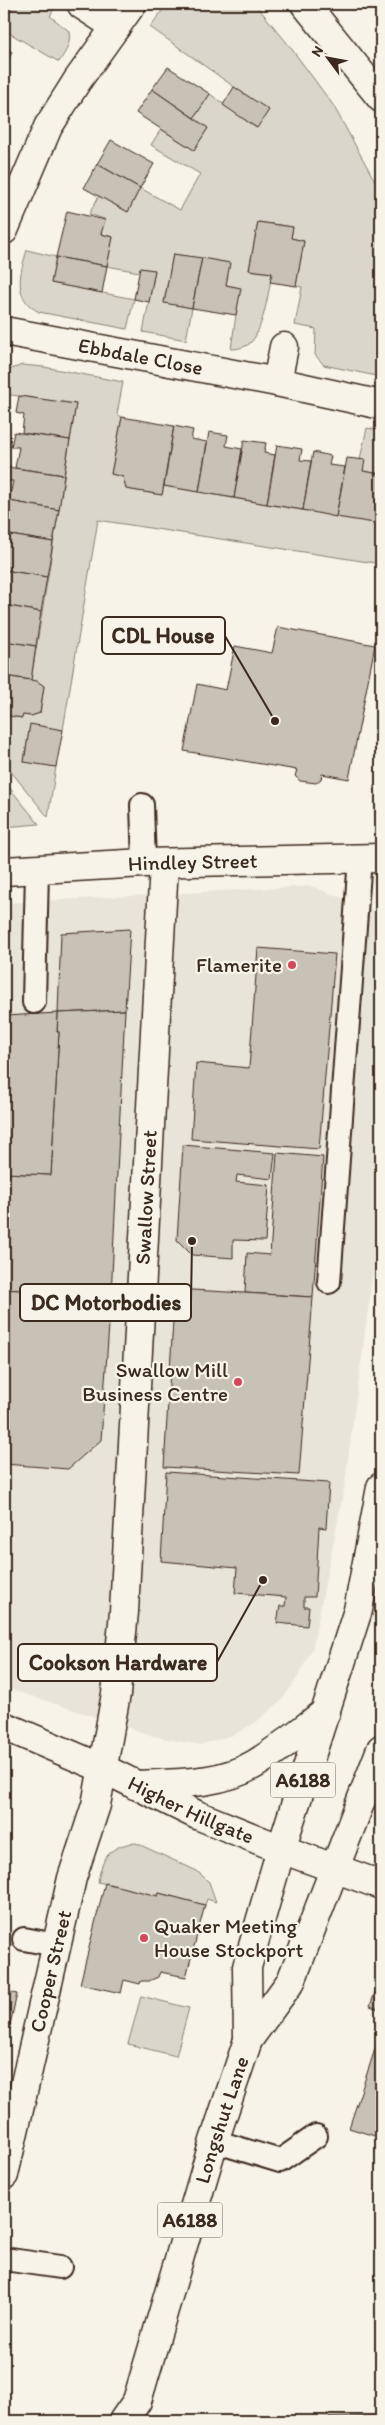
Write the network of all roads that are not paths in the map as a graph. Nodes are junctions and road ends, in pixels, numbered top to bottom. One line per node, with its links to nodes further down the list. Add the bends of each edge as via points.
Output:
1 (132, 4): 4 (street)
2 (305, 4): 5 (street)
3 (82, 5): 4 (street)
4 (116, 26): 6 (street, via 48,127)
5 (381, 98)
6 (4, 230)
7 (4, 331): 9 (street, Ebbdale Close)
8 (284, 347): 9 (street)
9 (277, 382): 10 (street, Ebbdale Close)
10 (377, 404)
11 (142, 805): 13 (lane)
12 (370, 858): 13 (street, Hindley Street); 17 (lane)
13 (154, 864): 14 (street, Hindley Street); 22 (street, Swallow Street, via 124,1612 116,1694)
14 (37, 870): 15 (street, Hindley Street); 16 (lane)
15 (4, 871)
16 (34, 1002)
17 (329, 1282)
18 (381, 1487): 19 (street, A6188, via 358,1610)
19 (326, 1712): 23 (street, via 255,1764 230,1774 203,1781); 24 (street, A6188)
20 (4, 1726): 22 (street, Higher Hillgate)
21 (381, 1749): 25 (street, A6188)
22 (102, 1768): 23 (street, Higher Hillgate); 28 (street, Cooper Street, via 96,1805 72,1878)
23 (135, 1785): 24 (street, Higher Hillgate, via 197,1816)
24 (281, 1849): 25 (street, Higher Hillgate); 29 (street, Longshut Lane / A6188, via 247,1967)
25 (336, 1868): 26 (street, Higher Hillgate); 29 (street, Longshut Lane / A6188, via 291,1981)
26 (381, 1884)
27 (24, 1939): 28 (lane)
28 (56, 1945): 32 (street, Cooper Street)
29 (248, 2040): 31 (street, Longshut Lane / A6188)
30 (316, 2136): 31 (lane, via 280,2161)
31 (214, 2141): 35 (street, Longshut Lane / A6188)
32 (4, 2175)
33 (4, 2259): 34 (lane)
34 (60, 2267)
35 (133, 2415)

